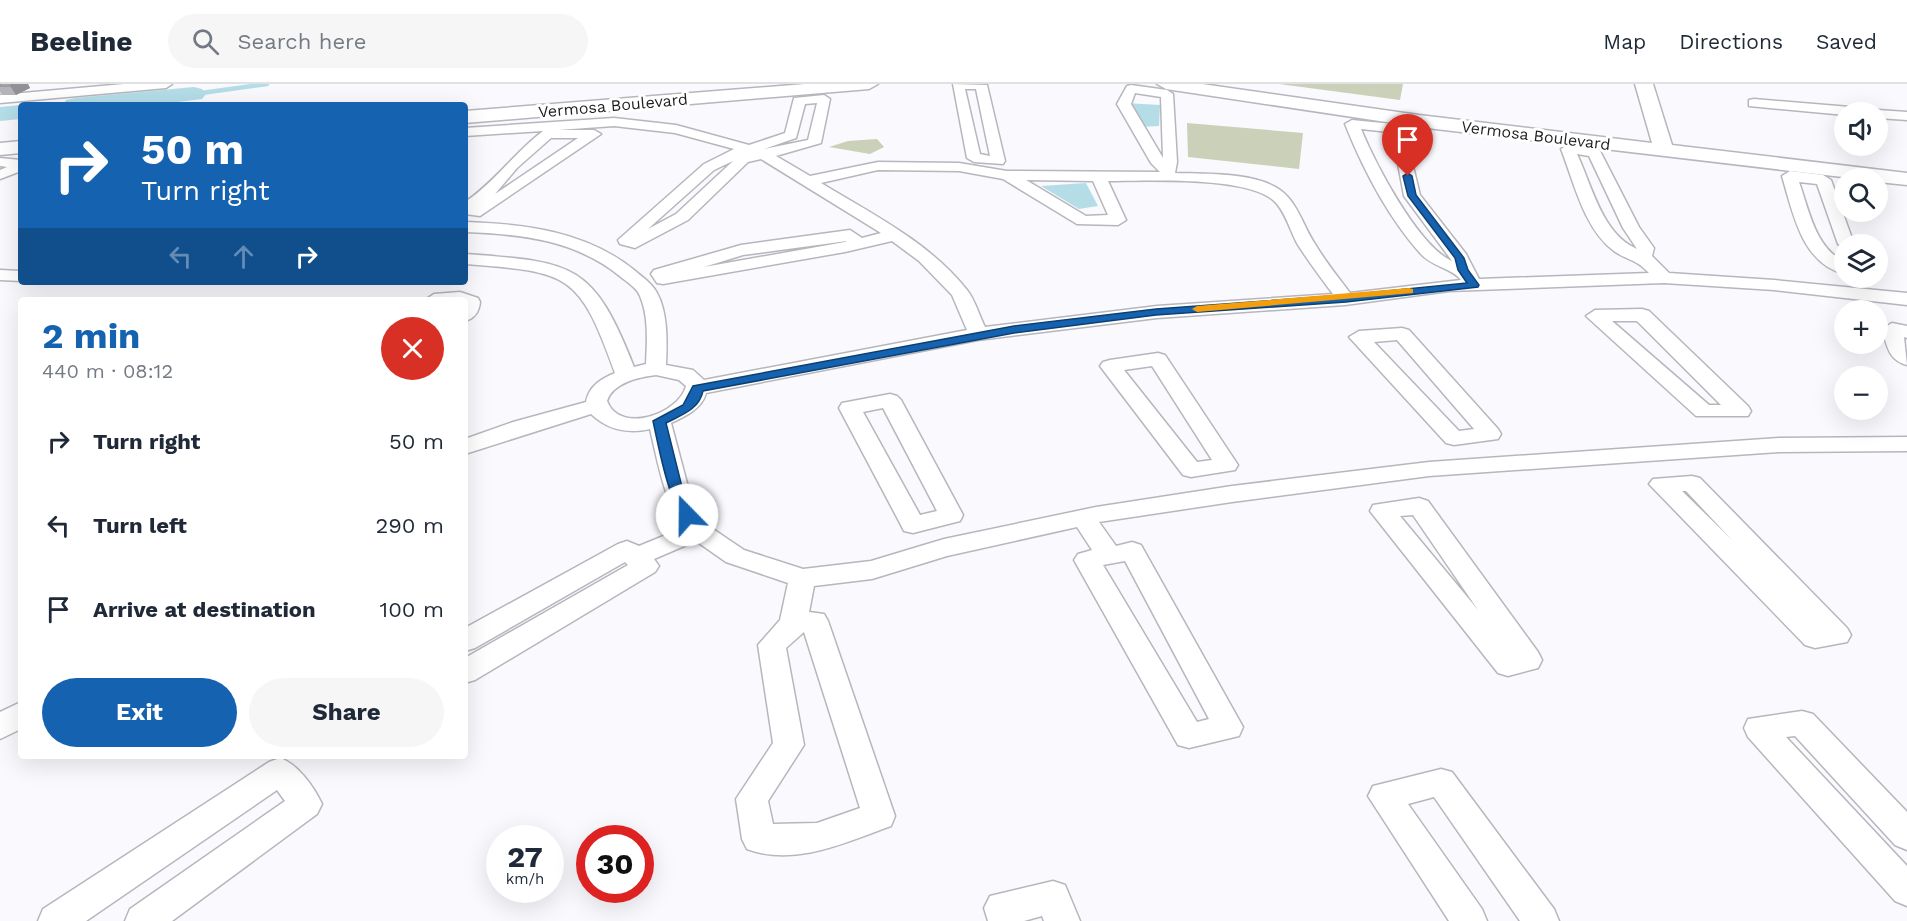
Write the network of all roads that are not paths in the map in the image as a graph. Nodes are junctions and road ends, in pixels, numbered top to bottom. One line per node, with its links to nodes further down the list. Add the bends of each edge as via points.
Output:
1 (53, 84): 8 (street, via 46,91)
2 (120, 84): 7 (street)
3 (166, 84): 7 (street)
4 (868, 84): 13 (main road, Vermosa Boulevard)
5 (1166, 84): 18 (main road, Vermosa Boulevard)
6 (1644, 84): 18 (main road)
7 (148, 85): 8 (street)
8 (26, 97): 9 (street)
9 (0, 99)
10 (1754, 103): 11 (street)
11 (1834, 110)
12 (1888, 115): 14 (street)
13 (468, 117)
14 (1907, 117)
15 (572, 128): 16 (street); 19 (street, via 614,122 676,129); 31 (street, via 547,134 485,196); 32 (street, via 594,134 480,211)
16 (468, 132)
17 (0, 149): 20 (main road)
18 (1664, 151): 29 (main road, Vermosa Boulevard)
19 (748, 154): 19 (street, via 790,135 800,100 824,99 813,143); 19 (street, via 709,167 626,240 635,243 682,217); 30 (street)
20 (18, 156)
21 (18, 158): 22 (street)
22 (0, 162)
23 (982, 165): 23 (street, via 998,161 981,85 958,86 974,158); 27 (street); 30 (street, via 878,166)
24 (18, 166): 26 (street)
25 (1167, 172): 25 (street, via 1167,94 1131,89 1124,104); 28 (street); 48 (street, via 1255,185 1273,192 1285,203 1306,244)
26 (0, 175)
27 (1007, 175): 28 (street); 28 (street, via 1083,221 1118,220)
28 (1099, 178)
29 (1907, 179)
30 (808, 181): 35 (street)
31 (468, 207)
32 (468, 209)
33 (468, 227): 53 (street, via 566,239 606,257 625,271 648,293 657,329)
34 (1842, 234): 40 (street, via 1823,180 1790,176 1810,237)
35 (895, 235): 36 (street); 51 (street, via 925,257 960,293)
36 (859, 244): 36 (street, via 850,235 741,250 660,274 663,279)
37 (1643, 257): 37 (street, via 1646,248 1631,228 1594,152 1568,149 1602,229 1621,248); 45 (street)
38 (468, 259): 54 (street, via 524,264 566,275 583,287 595,303)
39 (18, 265): 41 (street)
40 (1834, 265)
41 (0, 266)
42 (0, 275): 43 (street)
43 (18, 276)
44 (1468, 278): 44 (street, via 1460,258 1412,196 1400,136 1393,128 1352,124 1358,144 1418,242 1438,261); 45 (street); 48 (street)
45 (1664, 279): 47 (street)
46 (1863, 288): 47 (street)
47 (1867, 293): 49 (street)
48 (1346, 298): 51 (street, via 1156,312)
49 (1907, 299)
50 (1907, 332): 52 (street, via 1892,329 1899,353)
51 (978, 334): 55 (street)
52 (1907, 359)
53 (656, 369): 54 (street); 55 (street, via 684,373)
54 (626, 374): 56 (street, via 603,388)
55 (697, 388): 58 (street, via 688,407)
56 (597, 406): 58 (street, via 602,414 624,423); 61 (street)
57 (1724, 412): 57 (street, via 1704,411 1595,316 1642,315 1740,411); 62 (street)
58 (659, 421): 72 (street, via 676,487)
59 (1471, 438): 59 (street, via 1454,438 1359,337 1402,334 1490,434); 64 (street)
60 (1907, 444): 62 (street)
61 (468, 446)
62 (1764, 446): 63 (street)
63 (1649, 455): 64 (street); 67 (street)
64 (1498, 463): 66 (street)
65 (1208, 467): 65 (street, via 1191,470 1110,366 1158,359 1227,465); 68 (street)
66 (1376, 476): 68 (street); 69 (street)
67 (1677, 483): 67 (street, via 1692,483 1837,635 1815,638 1661,484)
68 (1232, 494): 70 (street)
69 (1401, 509): 69 (street, via 1419,506 1528,660 1508,665 1382,511)
70 (1083, 518): 73 (street); 74 (street)
71 (931, 521): 71 (street, via 913,525 850,408 890,400 951,515); 73 (street)
72 (698, 531): 75 (street); 76 (street, via 735,556)
73 (944, 548): 76 (street, via 872,570)
74 (1109, 555): 74 (street, via 1087,560 1189,736 1228,727 1132,551)
75 (636, 557): 78 (street, via 627,550); 79 (street, via 646,566)
76 (802, 578): 77 (street)
77 (793, 624): 77 (street, via 772,645 789,745 752,799 759,839 817,838 879,816 814,621)
78 (468, 639)
79 (468, 670)
80 (18, 709): 82 (street)
81 (18, 716): 83 (street)
82 (0, 717)
83 (0, 727)
84 (1907, 835): 85 (street, via 1802,723 1759,728)
85 (1907, 890)
86 (56, 921): 87 (street, via 280,771 306,804)
87 (143, 921)
88 (1006, 921): 89 (street, via 1002,908 1053,897)
89 (1062, 921)
90 (1469, 921): 91 (street, via 1384,796 1441,782)
91 (1541, 921)

